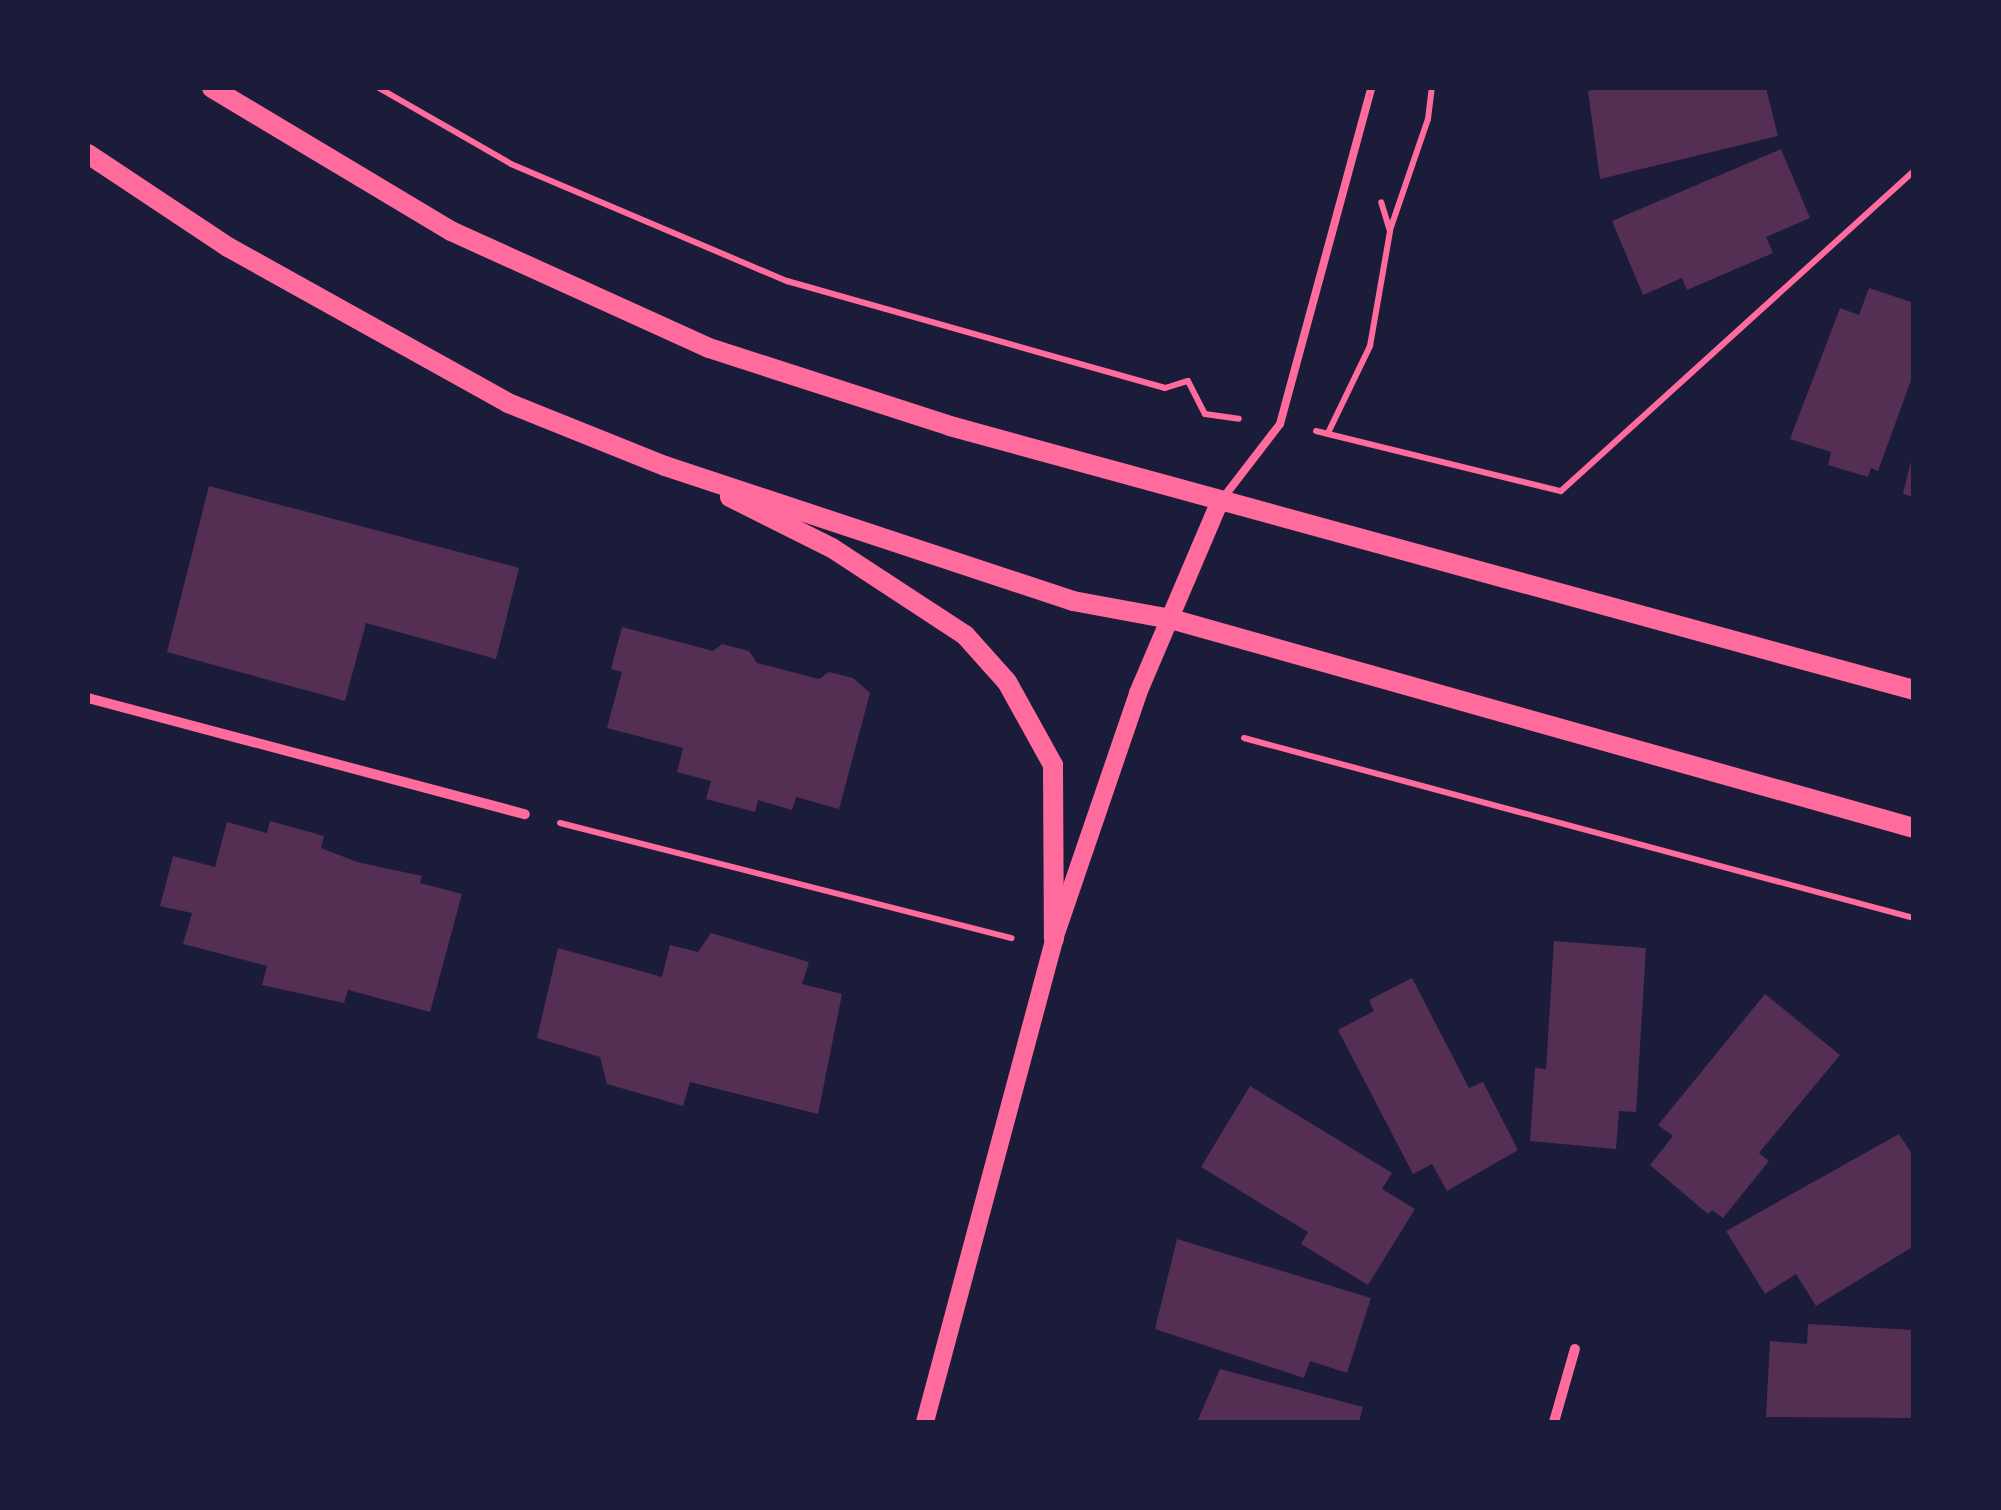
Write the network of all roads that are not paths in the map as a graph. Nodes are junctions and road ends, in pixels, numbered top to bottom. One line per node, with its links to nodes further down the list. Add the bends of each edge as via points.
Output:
1 (212, 88): 5 (main road, via 450,231 709,348 950,426)
2 (1371, 88): 5 (lane, via 1280,424)
3 (88, 154): 4 (main road, via 228,246 508,404)
4 (666, 466): 6 (main road, via 1073,601); 11 (main road, via 832,548 965,636 1007,682 1053,765)
5 (1220, 501): 6 (street); 7 (main road)
6 (1171, 619): 10 (main road); 11 (street, via 1138,693)
7 (1914, 690)
8 (88, 698): 9 (street)
9 (524, 814)
10 (1914, 828)
11 (1054, 940): 13 (street)
12 (1575, 1349): 14 (street)
13 (925, 1422)
14 (1554, 1422)

